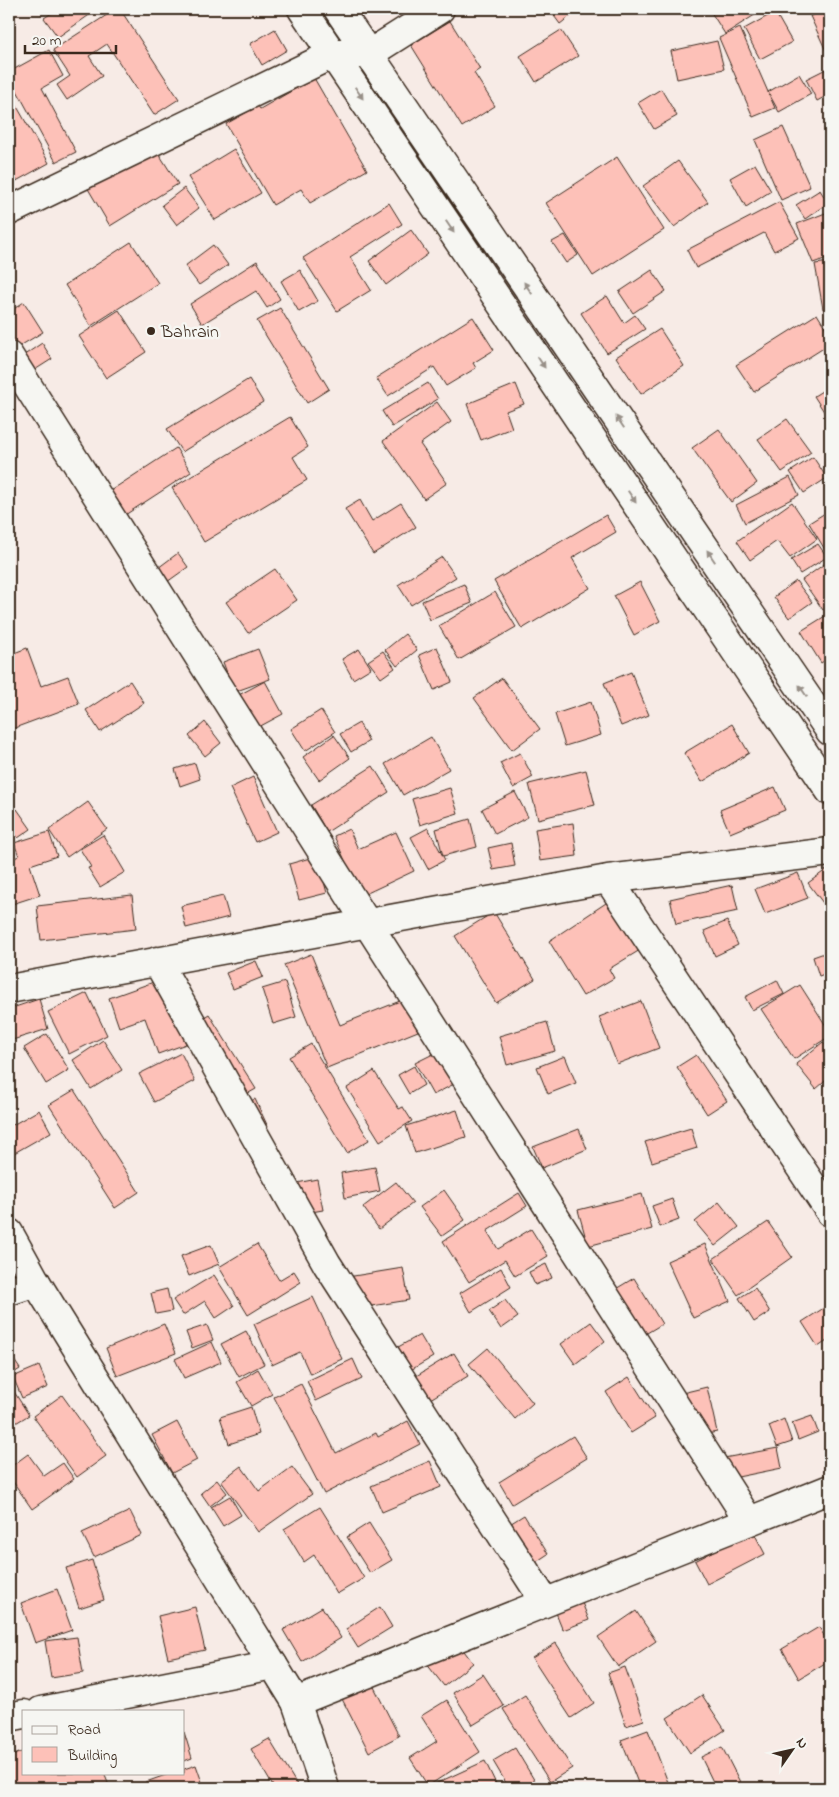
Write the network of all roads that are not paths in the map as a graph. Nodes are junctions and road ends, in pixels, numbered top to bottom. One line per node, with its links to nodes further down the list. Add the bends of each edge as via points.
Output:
1 (302, 9): 4 (street)
2 (338, 9): 5 (street)
3 (440, 9): 5 (street)
4 (333, 54): 5 (street); 6 (street); 9 (street, one-way to 9)
5 (369, 54): 8 (street, one-way to 5)
6 (9, 211)
7 (9, 356): 12 (street)
8 (830, 731)
9 (830, 791)
10 (830, 852): 11 (street)
11 (608, 879): 12 (street); 15 (street)
12 (367, 923): 13 (street); 20 (street)
13 (157, 962): 14 (street); 21 (street, via 327,1264)
14 (9, 989)
15 (830, 1212)
16 (9, 1233): 17 (street)
17 (36, 1282): 18 (street); 22 (street)
18 (9, 1291)
19 (830, 1489): 20 (street)
20 (749, 1521): 21 (street)
21 (545, 1602): 23 (street)
22 (273, 1665): 23 (street); 24 (street)
23 (296, 1702): 27 (street)
24 (46, 1710)
25 (22, 1714): 26 (street)
26 (9, 1717)
27 (325, 1788)

